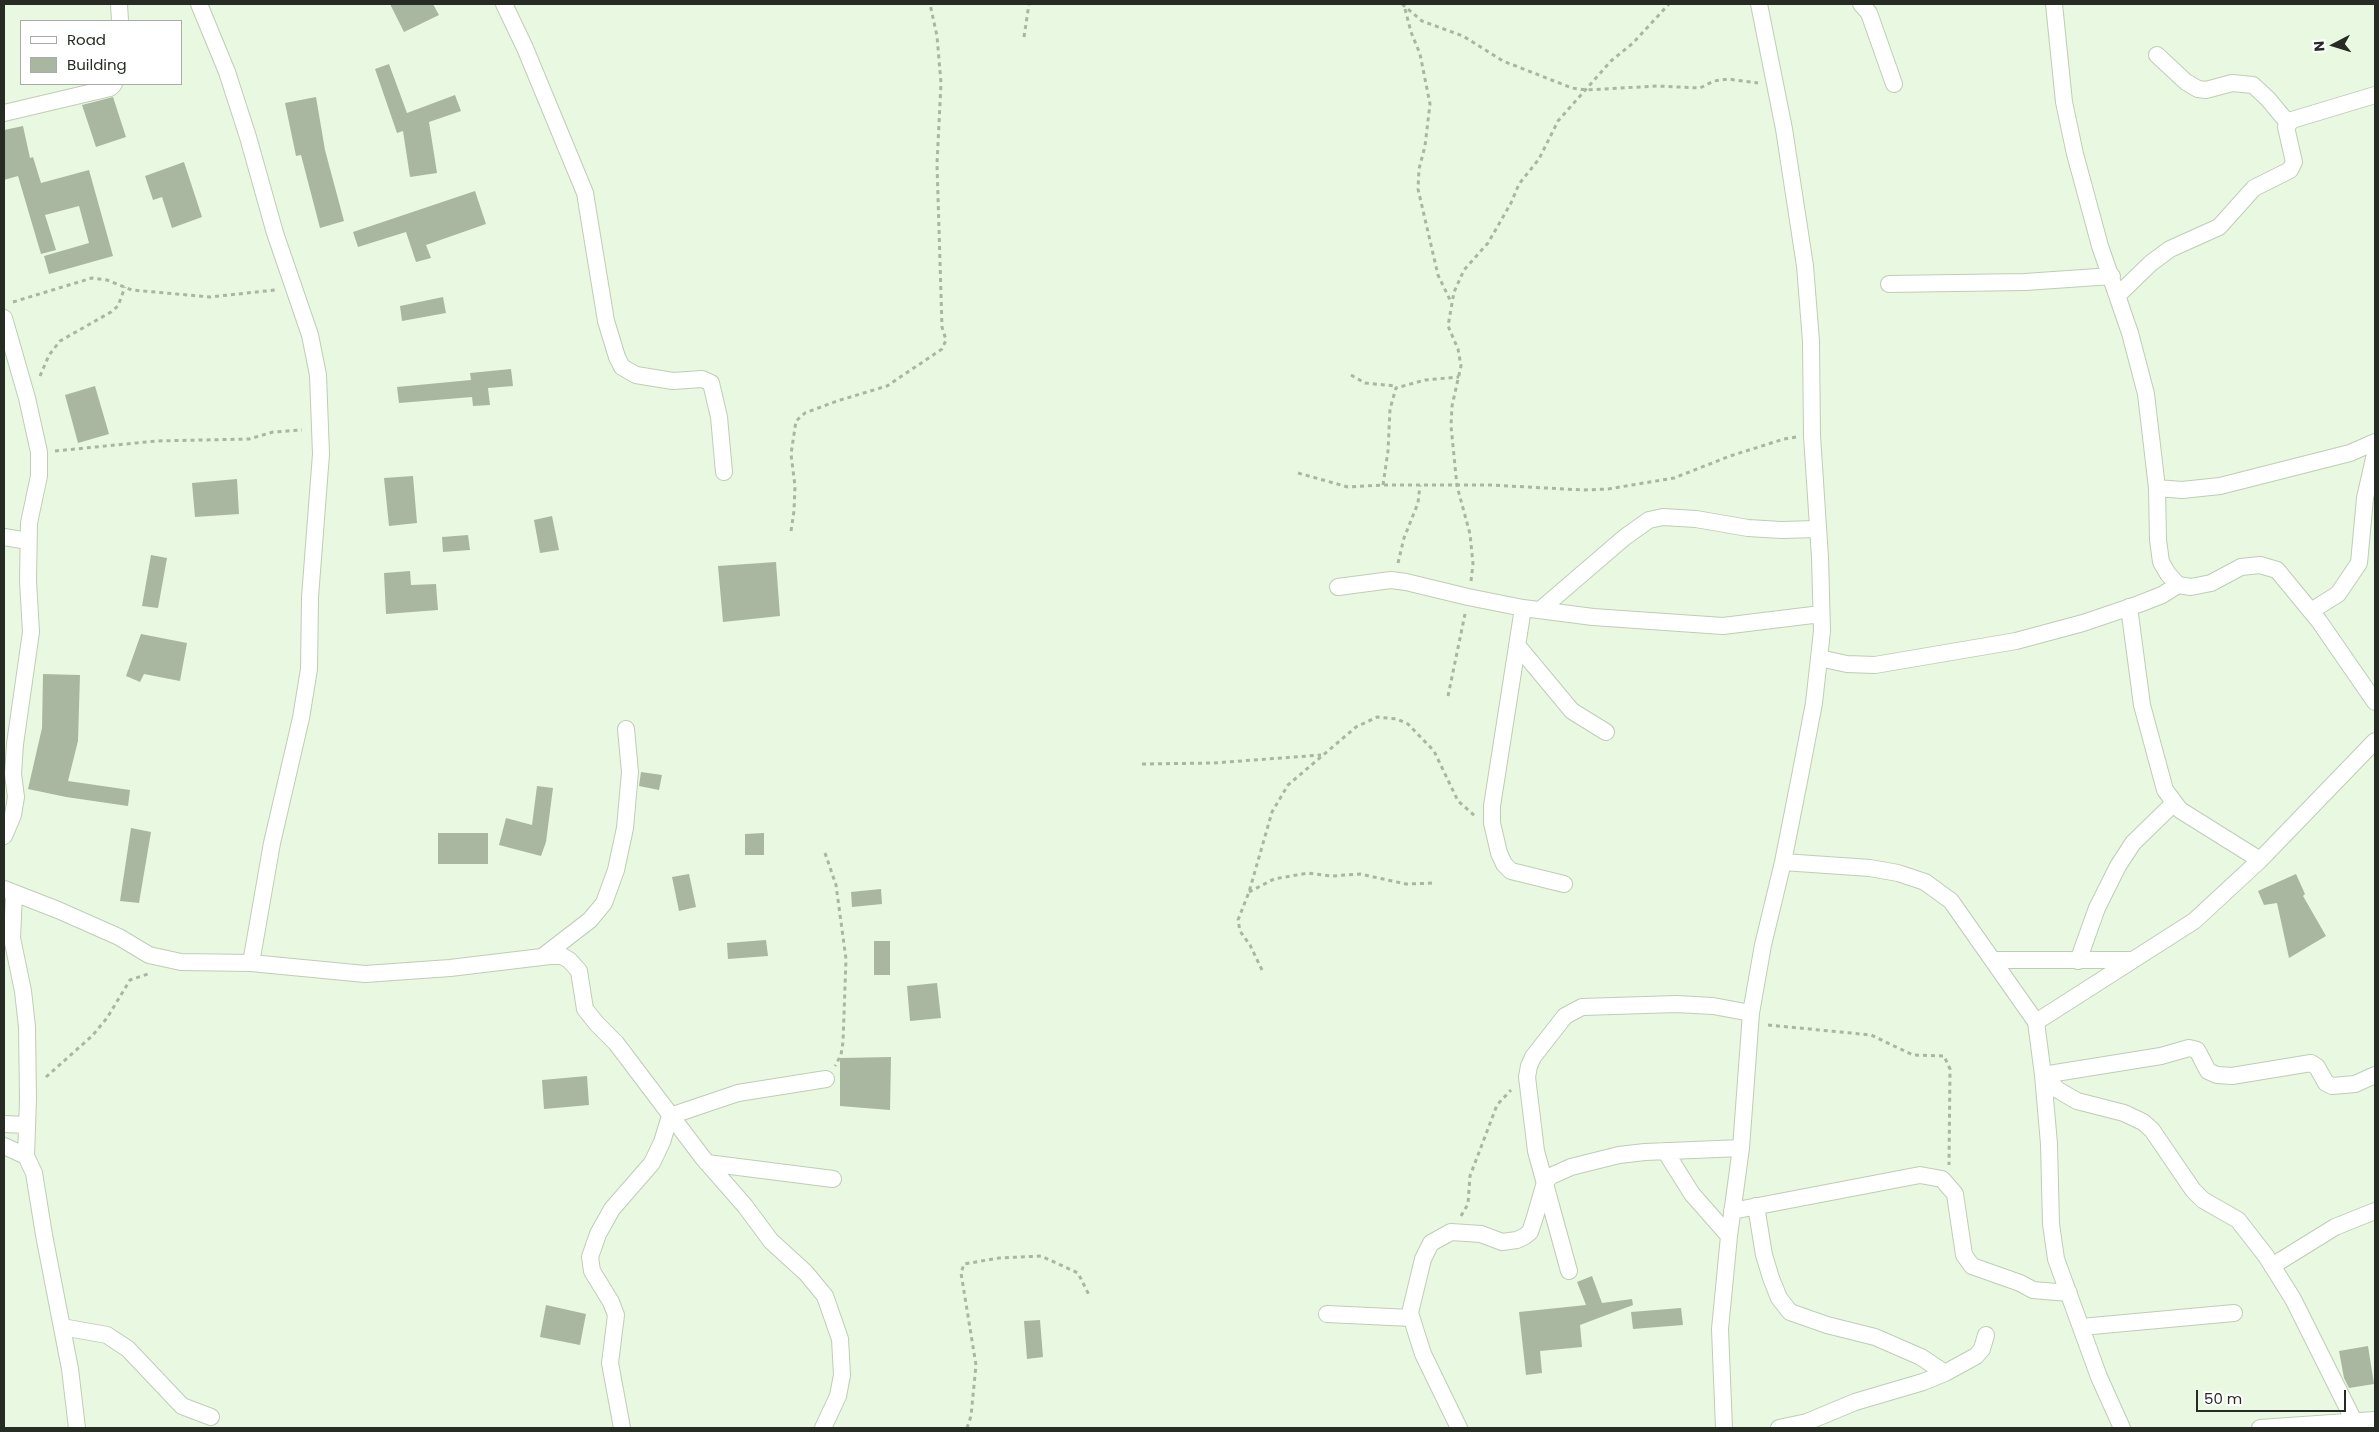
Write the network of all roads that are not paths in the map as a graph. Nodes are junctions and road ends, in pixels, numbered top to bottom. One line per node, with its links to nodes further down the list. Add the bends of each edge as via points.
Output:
1 (119, 4): 7 (street)
2 (199, 4): 48 (street, via 227,72 310,335 318,375 320,495 310,598 309,669 272,843)
3 (504, 4): 20 (street, via 585,193 606,321 617,358 622,367 636,375 674,381 702,379 711,383 719,417)
4 (1759, 4): 22 (street, via 1805,266)
5 (1860, 4): 9 (street, via 1869,13)
6 (2054, 4): 14 (street, via 2064,102 2090,212)
7 (120, 20)
8 (2157, 55): 13 (street, via 2198,89 2232,83 2253,85)
9 (1894, 84)
10 (113, 85): 12 (street)
11 (2375, 95): 13 (street, via 2304,114)
12 (4, 113)
13 (2288, 123): 16 (street, via 2286,131 2294,162 2290,170 2254,188 2219,226 2155,259)
14 (2112, 276): 15 (street, via 2025,282); 16 (street)
15 (1889, 284)
16 (2118, 295): 21 (street, via 2146,394)
17 (4, 318): 24 (street, via 39,452 39,476)
18 (2375, 442): 21 (street, via 2350,453 2220,486 2182,490)
19 (2375, 454): 30 (street, via 2365,498 2358,563 2338,594)
20 (724, 472)
21 (2157, 488): 25 (street, via 2158,540 2162,562)
22 (1818, 529): 29 (street, via 1748,528 1671,517 1649,520); 31 (street)
23 (4, 537): 24 (street)
24 (28, 541): 39 (street, via 30,632 15,744 13,774 16,797)
25 (2178, 585): 27 (street, via 2162,595); 30 (street, via 2211,584 2241,567 2269,566 2277,570)
26 (1338, 587): 28 (street, via 1396,581)
27 (2129, 607): 33 (street, via 2016,641 1874,665); 38 (street, via 2142,705 2165,790)
28 (1523, 608): 29 (street); 32 (street)
29 (1540, 610): 31 (street, via 1723,626)
30 (2311, 611): 34 (street)
31 (1821, 614): 33 (street)
32 (1517, 645): 36 (street, via 1572,711); 42 (street, via 1492,806 1494,833 1499,853 1511,871)
33 (1819, 658): 41 (street, via 1814,703)
34 (2375, 702)
35 (626, 730): 44 (street, via 630,772 625,828 616,870 604,902 590,920)
36 (1606, 732)
37 (2375, 741): 40 (street)
38 (2174, 803): 40 (street, via 2190,817); 47 (street, via 2133,843 2118,866 2097,908)
39 (4, 836)
40 (2260, 860): 46 (street, via 2194,921)
41 (1784, 862): 45 (street, via 1870,868 1925,882 1951,901); 49 (street, via 1762,945)
42 (1564, 884)
43 (9, 892): 48 (street, via 119,937 149,955 189,963); 56 (street, via 12,938 25,1006)
44 (542, 957): 48 (street, via 365,974); 54 (street, via 562,956 574,963 579,971 585,1009 616,1043)
45 (1993, 960): 47 (street); 50 (street)
46 (2130, 960): 47 (street); 50 (street)
47 (2078, 961)
48 (251, 963)
49 (1750, 1018): 58 (street); 63 (street, via 1713,1006 1676,1004 1568,1012 1533,1057 1527,1071 1536,1151)
50 (2036, 1022): 51 (street)
51 (2043, 1075): 52 (street, via 2161,1056 2189,1048 2196,1050 2208,1071 2217,1075 2232,1076 2311,1063 2332,1086 2355,1084); 68 (street, via 2077,1102 2124,1113 2148,1126 2193,1190 2203,1200 2238,1220); 70 (street, via 2051,1224 2056,1259)
52 (2375, 1075)
53 (826, 1079): 54 (street, via 738,1093)
54 (670, 1116): 61 (street); 82 (street, via 652,1163 612,1209 590,1257 592,1271 616,1315 610,1363)
55 (4, 1124): 56 (street)
56 (28, 1125): 60 (street)
57 (4, 1146): 60 (street)
58 (1741, 1148): 59 (street); 65 (street)
59 (1665, 1151): 63 (street, via 1593,1161 1558,1172); 67 (street, via 1692,1194)
60 (26, 1156): 74 (street, via 34,1173)
61 (707, 1163): 62 (street); 83 (street, via 771,1241 806,1273 832,1309 840,1339 842,1375 838,1396)
62 (833, 1179)
63 (1545, 1182): 69 (street); 73 (street, via 1532,1225 1525,1236 1508,1242 1472,1233 1450,1232 1431,1243 1423,1259 1411,1305)
64 (1756, 1206): 65 (street); 70 (street, via 1920,1175 1942,1178 1955,1194 1964,1255 1972,1266 2033,1290); 77 (street, via 1771,1278 1790,1312 1875,1337 1921,1357)
65 (1732, 1211): 67 (street)
66 (2375, 1211): 68 (street, via 2335,1227)
67 (1729, 1236): 85 (street, via 1720,1329)
68 (2272, 1266): 79 (street, via 2293,1299)
69 (1569, 1271)
70 (2069, 1293): 75 (street)
71 (2234, 1312): 75 (street)
72 (1327, 1314): 73 (street)
73 (1411, 1318): 84 (street, via 1423,1354)
74 (62, 1327): 78 (street, via 107,1335 128,1349 182,1406); 81 (street, via 73,1384)
75 (2081, 1327): 87 (street)
76 (1986, 1335): 77 (street, via 1976,1356)
77 (1945, 1373): 86 (street, via 1855,1402 1807,1422)
78 (211, 1417)
79 (2354, 1421): 80 (street); 88 (street)
80 (2372, 1423)
81 (77, 1428)
82 (622, 1428)
83 (823, 1428)
84 (1459, 1428)
85 (1724, 1428)
86 (1779, 1428)
87 (2122, 1428)
88 (2260, 1428)

